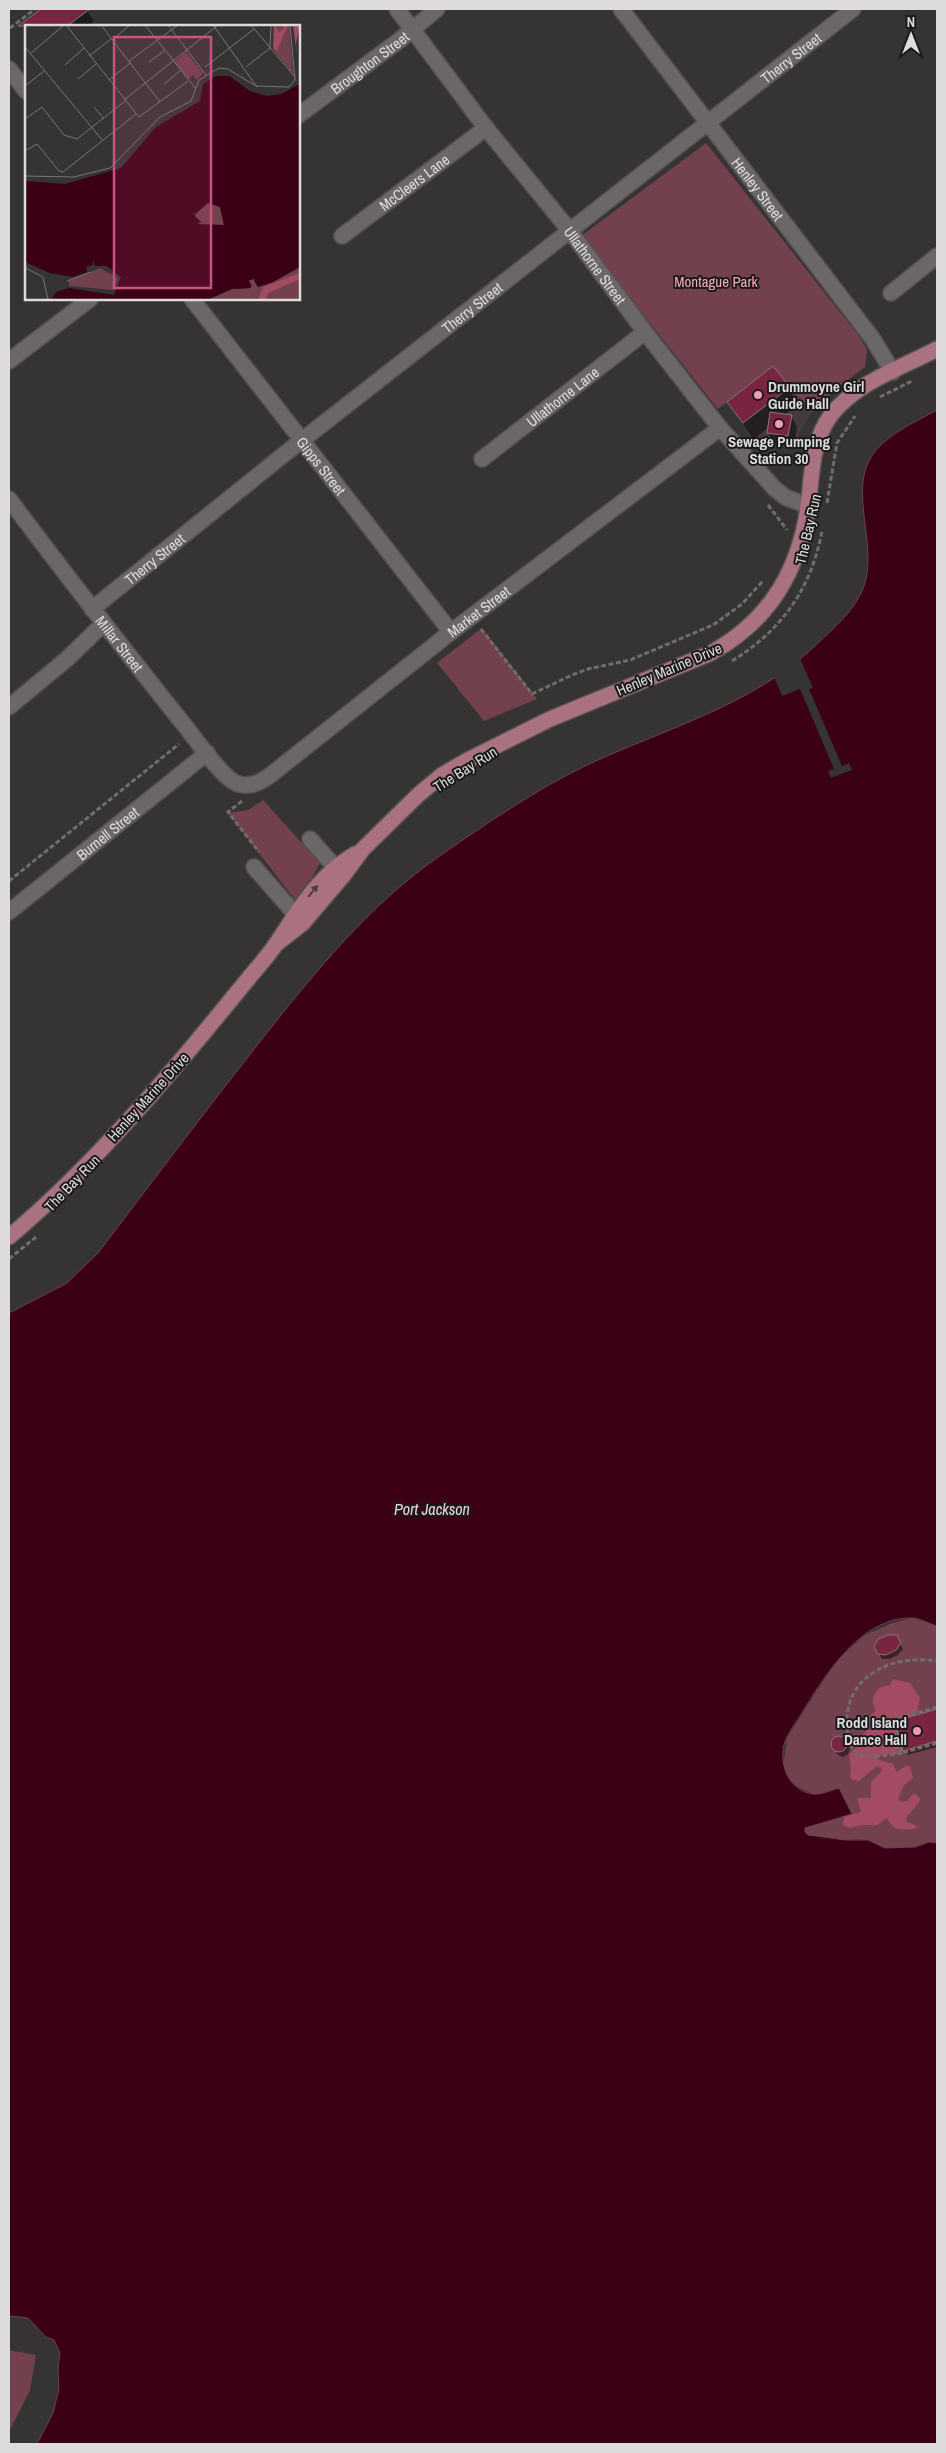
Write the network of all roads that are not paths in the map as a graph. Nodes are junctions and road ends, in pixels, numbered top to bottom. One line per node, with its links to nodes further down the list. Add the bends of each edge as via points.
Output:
1 (397, 9): 5 (street, Ullathorne Street)
2 (437, 9): 5 (street, Broughton Street)
3 (621, 9): 9 (street, Henley Street)
4 (853, 9): 9 (street, Therry Street)
5 (412, 29): 8 (street, Broughton Street); 10 (street, Ullathorne Street)
6 (9, 69): 7 (street)
7 (25, 90)
8 (300, 115)
9 (708, 122): 11 (street, Therry Street); 20 (street, Henley Street, via 872,338)
10 (486, 128): 11 (street, Ullathorne Street); 12 (street, McCleers Lane)
11 (570, 231): 17 (street, Ullathorne Street); 22 (street, Therry Street)
12 (342, 236)
13 (937, 256): 14 (street)
14 (891, 293)
15 (89, 300): 19 (street)
16 (193, 300): 22 (street, Gipps Street)
17 (645, 332): 21 (street, Ullathorne Street); 23 (street, Ullathorne Lane)
18 (937, 349): 20 (main road, Henley Marine Drive)
19 (9, 361)
20 (893, 372): 25 (main road, Henley Marine Drive, via 860,389 830,416 814,454)
21 (720, 428): 25 (street, Ullathorne Street, via 774,488 791,500); 28 (street, Market Street)
22 (302, 441): 26 (street, Therry Street); 28 (street, Gipps Street)
23 (482, 459)
24 (9, 499): 26 (street, Millar Street)
25 (808, 506): 34 (main road, Henley Marine Drive, via 798,550 786,580 772,602 731,642 712,653 550,719 466,760 418,795)
26 (92, 609): 27 (street, Millar Street)
27 (103, 624): 29 (street); 30 (street, Millar Street)
28 (451, 632): 31 (street, Market Street, via 268,777 248,785)
29 (9, 707)
30 (207, 753): 31 (street, Millar Street); 35 (street, Burnell Street)
31 (236, 783)
32 (310, 839): 34 (street)
33 (254, 867): 36 (street)
34 (339, 871): 36 (main road, Henley Marine Drive, via 313,890)
35 (9, 912)
36 (299, 919): 37 (main road, Henley Marine Drive, via 191,1049 96,1154)
37 (9, 1237)

